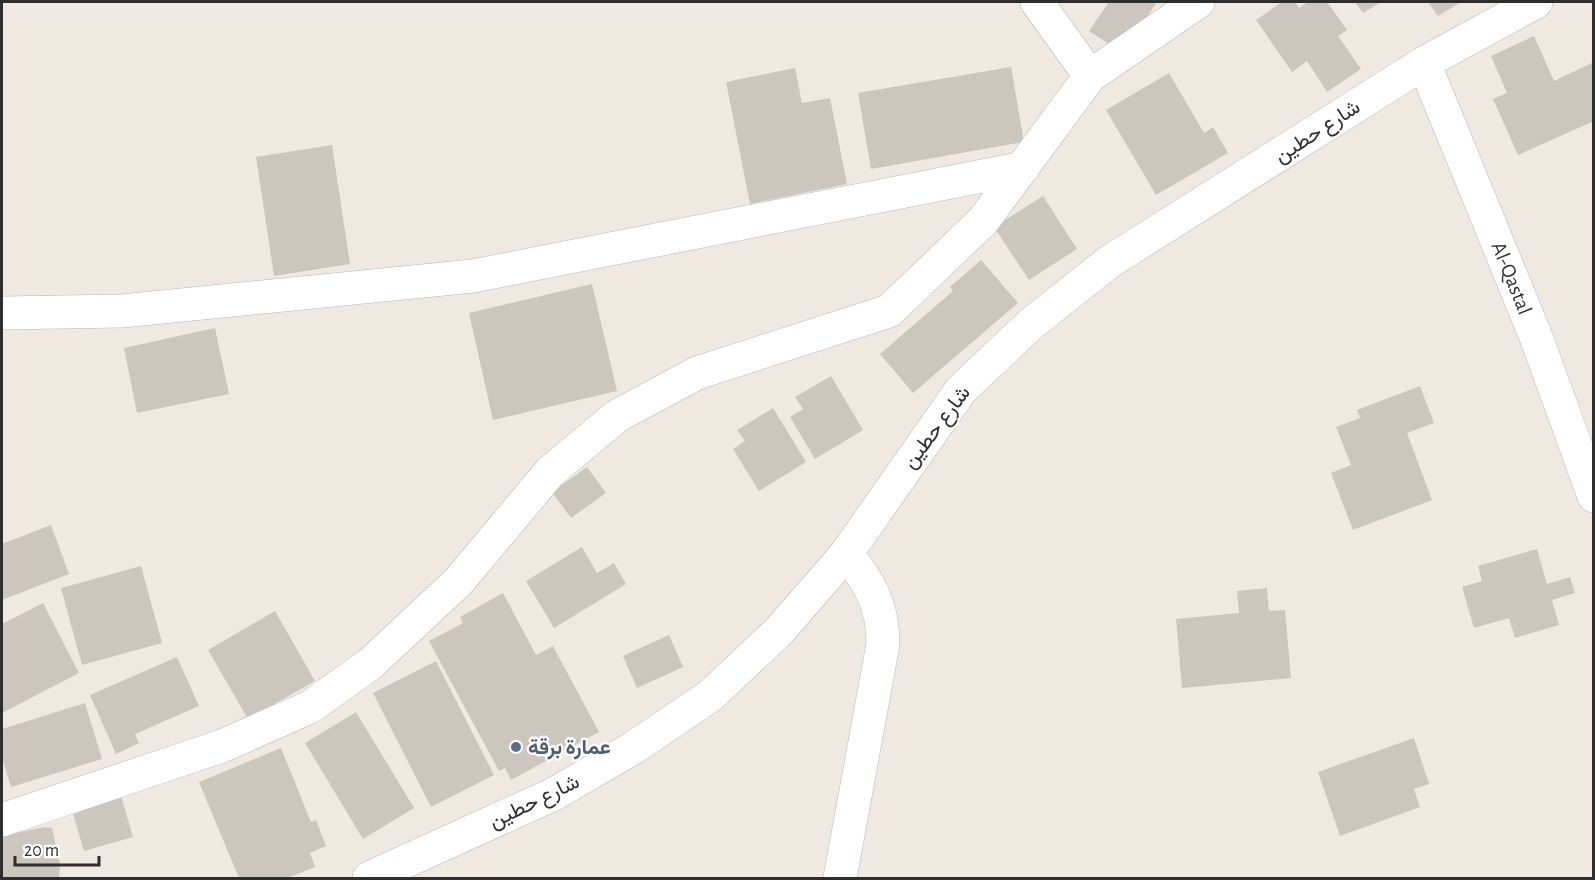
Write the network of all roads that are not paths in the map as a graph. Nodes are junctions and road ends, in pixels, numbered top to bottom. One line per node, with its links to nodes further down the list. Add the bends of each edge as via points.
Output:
1 (1037, 2): 5 (street)
2 (1198, 2): 5 (street)
3 (1536, 2): 4 (street, شارع حطين)
4 (1424, 63): 8 (street, Al-Qastal, via 1536,337); 9 (street, شارع حطين, via 1108,262 1031,324 961,390)
5 (1090, 76): 6 (street)
6 (1023, 168): 7 (street, via 473,276 122,311); 10 (street, via 983,221 890,311 697,373 616,416 550,472 458,582 370,664 310,707 222,746)
7 (2, 314)
8 (1593, 496)
9 (846, 554): 11 (street, شارع حطين, via 780,630 710,696 633,748 554,794); 12 (street, via 867,579 883,624 883,644)
10 (2, 820)
11 (369, 879)
12 (840, 879)

